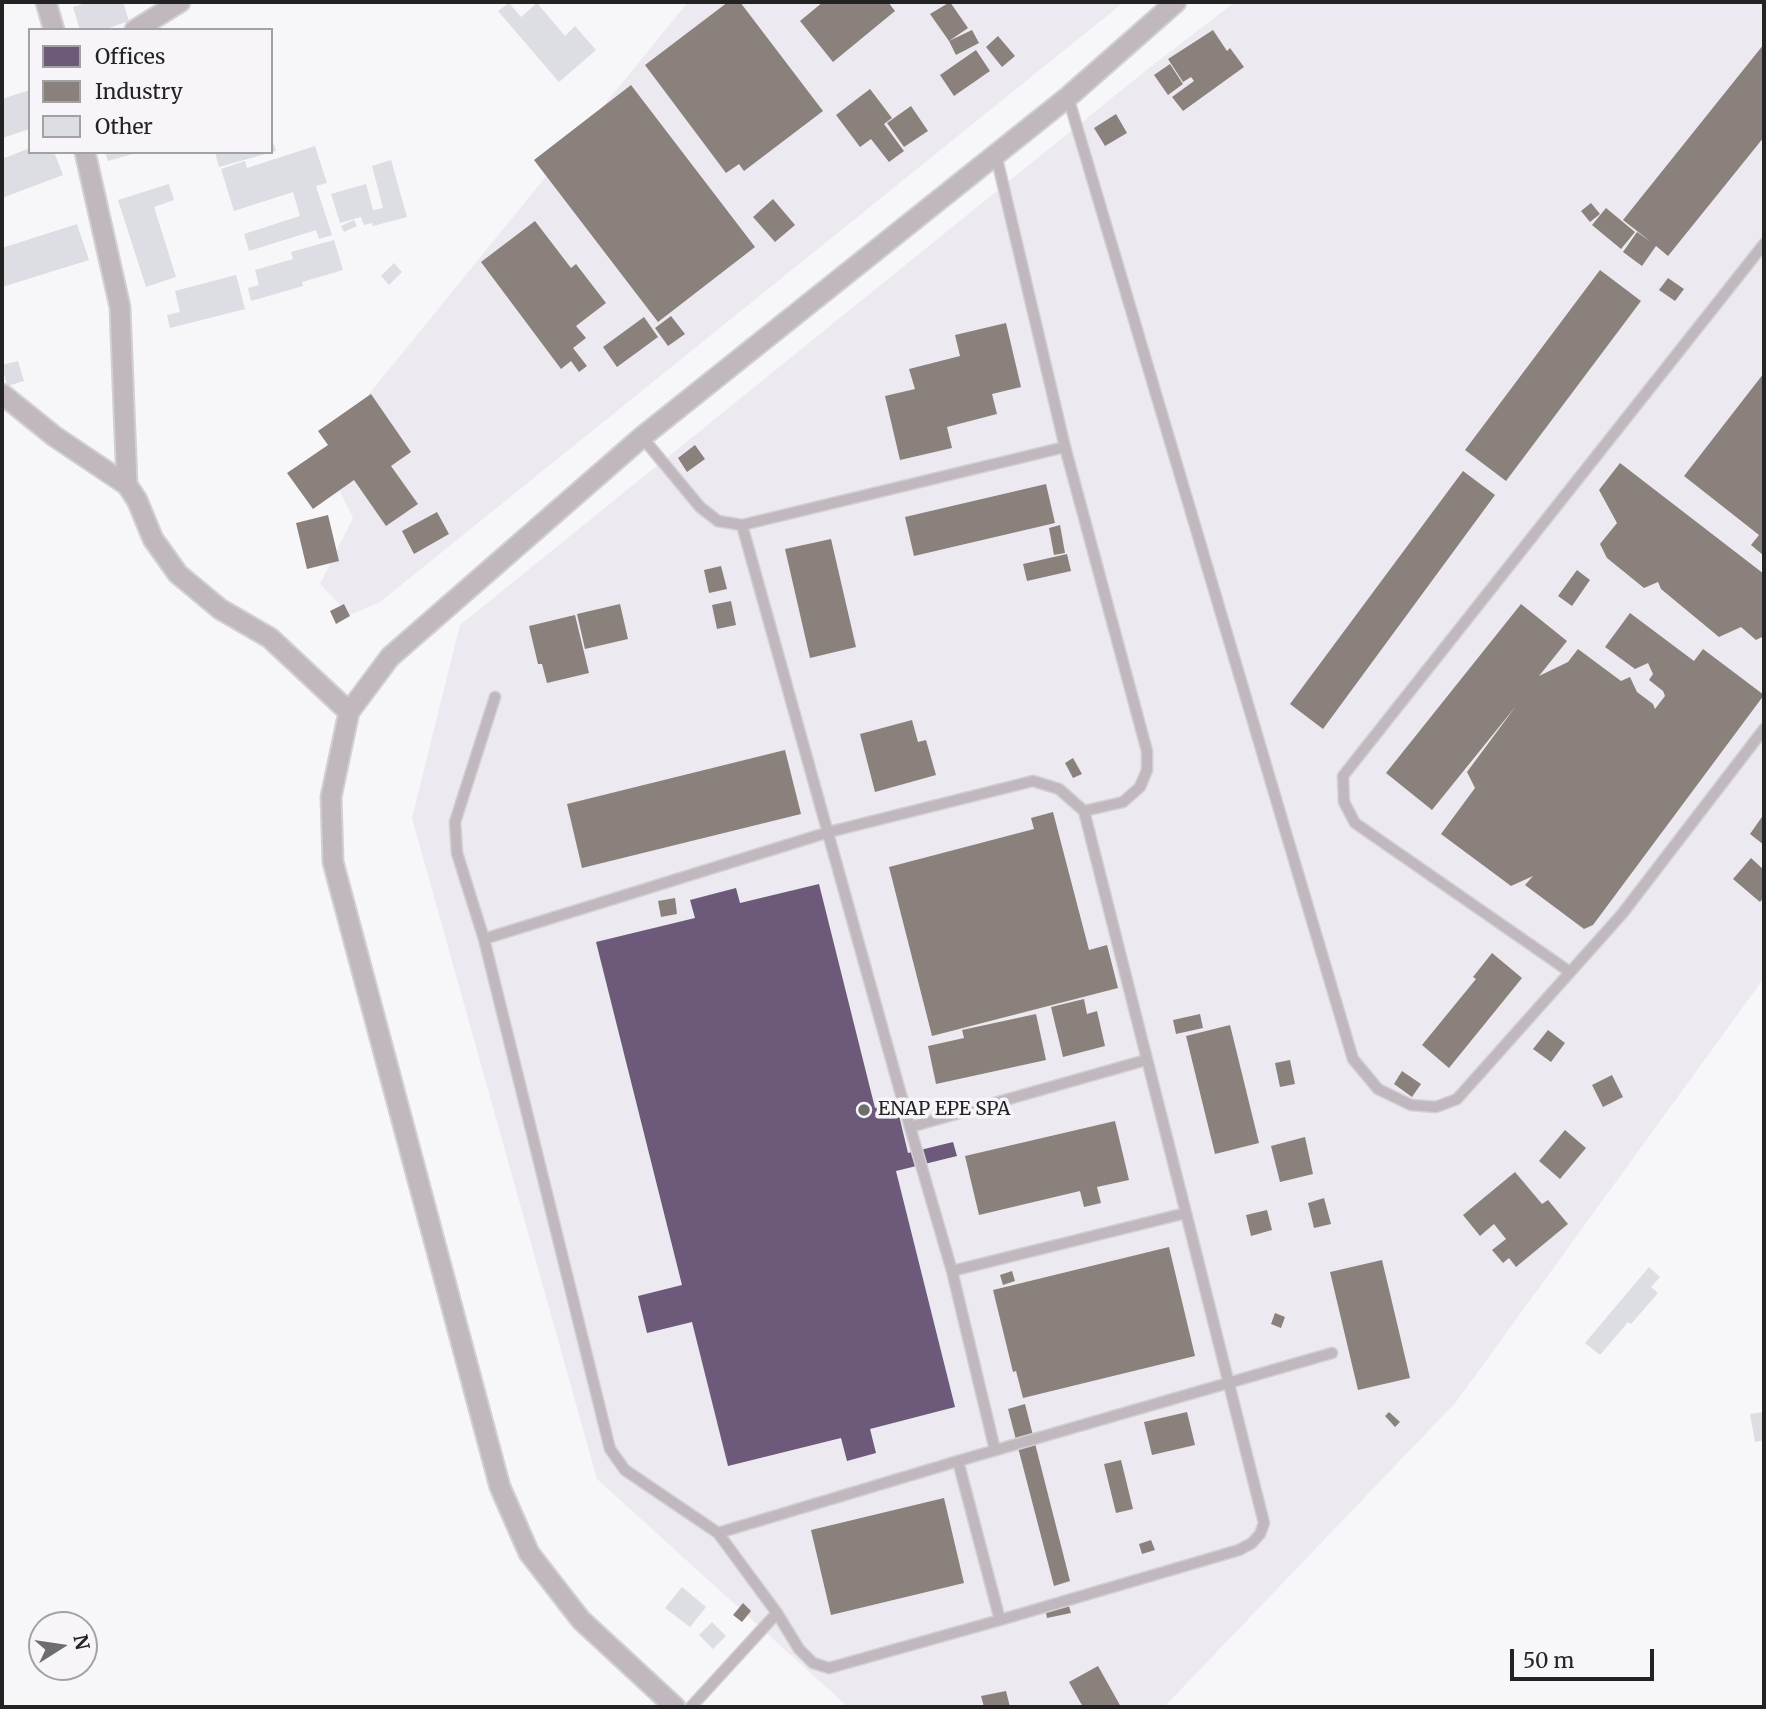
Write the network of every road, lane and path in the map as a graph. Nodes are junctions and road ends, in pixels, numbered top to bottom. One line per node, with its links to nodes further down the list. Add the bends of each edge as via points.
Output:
1 (46, 2): 4 (street)
2 (180, 2): 5 (street)
3 (1176, 2): 6 (street)
4 (53, 28)
5 (138, 28)
6 (1068, 97): 8 (street); 21 (lane, via 1353,1059 1378,1089 1411,1105 1436,1107 1457,1099)
7 (85, 154): 13 (street, via 120,307)
8 (996, 154): 11 (street); 12 (lane)
9 (1764, 244): 21 (lane, via 1343,776 1344,802 1355,823)
10 (2, 394): 13 (street)
11 (642, 436): 14 (lane, via 700,507 718,521); 16 (street, via 390,657)
12 (1065, 447): 14 (lane); 18 (lane, via 1147,751 1140,787 1123,802)
13 (127, 485): 16 (street, via 153,539 178,574 220,609 270,638)
14 (742, 525): 19 (lane)
15 (495, 697): 20 (lane, via 455,822 457,853)
16 (349, 712): 33 (street, via 331,797 333,862 500,1488 529,1553 581,1620)
17 (1764, 729): 21 (lane, via 1622,914)
18 (1084, 811): 19 (lane, via 1059,789 1034,781); 22 (lane)
19 (829, 832): 20 (lane); 23 (lane)
20 (484, 939): 30 (lane, via 610,1449 625,1470)
21 (1570, 972)
22 (1146, 1060): 23 (lane); 24 (lane)
23 (910, 1127): 25 (lane)
24 (1186, 1213): 25 (lane); 27 (lane)
25 (951, 1271): 28 (lane)
26 (1332, 1353): 27 (lane)
27 (1230, 1382): 28 (lane); 32 (lane, via 1264,1523 1252,1543)
28 (995, 1450): 29 (lane)
29 (958, 1461): 30 (lane); 32 (lane)
30 (718, 1533): 31 (lane)
31 (777, 1613): 32 (lane, via 799,1649 813,1663 829,1668); 34 (lane)
32 (1000, 1620)
33 (675, 1707)
34 (691, 1707)

